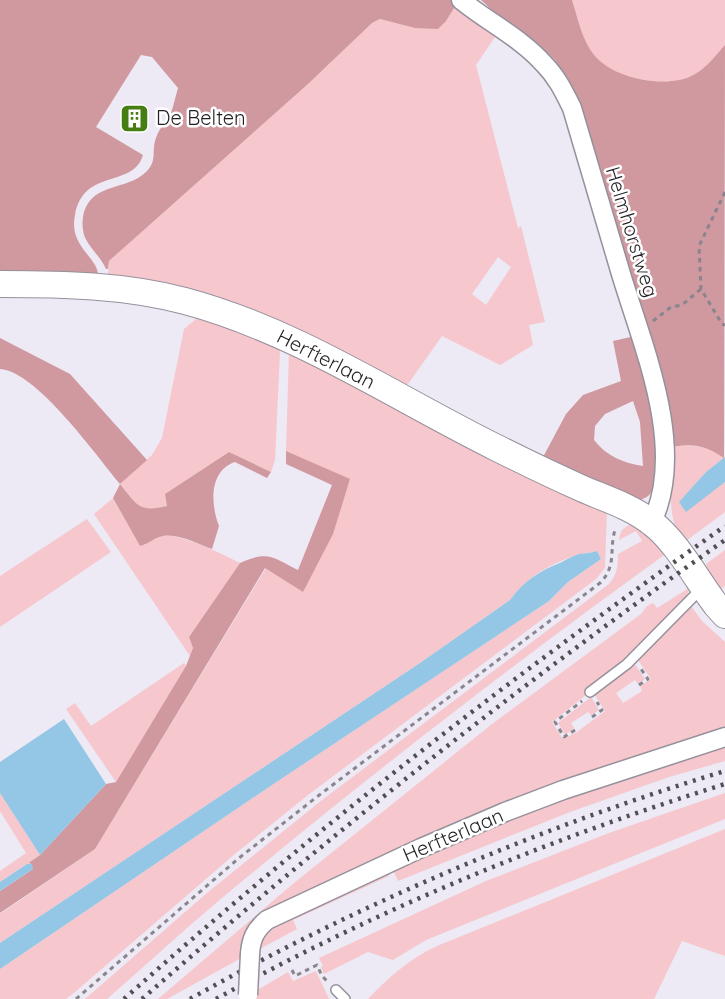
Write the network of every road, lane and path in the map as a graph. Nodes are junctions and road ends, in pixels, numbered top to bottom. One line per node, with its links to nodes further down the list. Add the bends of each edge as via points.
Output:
1 (461, 0): 6 (street, Helmhorstweg, via 544,63 560,84 572,108)
2 (725, 192): 4 (path, via 699,246)
3 (0, 284): 7 (street, Herfterlaan, via 62,284 132,291 184,300 239,318 320,354 512,456)
4 (701, 289): 5 (path); 6 (path, via 656,319)
5 (725, 325)
6 (640, 338): 8 (street, Helmhorstweg, via 664,430 663,488)
7 (627, 508): 8 (street, Herfterlaan); 22 (path, via 615,530 611,570 600,583 248,851)
8 (652, 522): 9 (street, Herfterlaan)
9 (703, 588): 10 (street, Herfterlaan); 13 (lane, via 627,664)
10 (725, 615)
11 (646, 680): 12 (path)
12 (639, 685)
13 (590, 692): 16 (path, via 555,722 564,737)
14 (600, 712): 15 (path)
15 (592, 717)
16 (575, 730)
17 (725, 737): 21 (street, Herfterlaan, bridge, via 563,789 421,848 267,920 254,934)
18 (292, 970): 19 (path, via 295,976 317,965)
19 (321, 975)
20 (336, 990): 23 (lane)
21 (248, 997)
22 (76, 999)
23 (345, 999)

